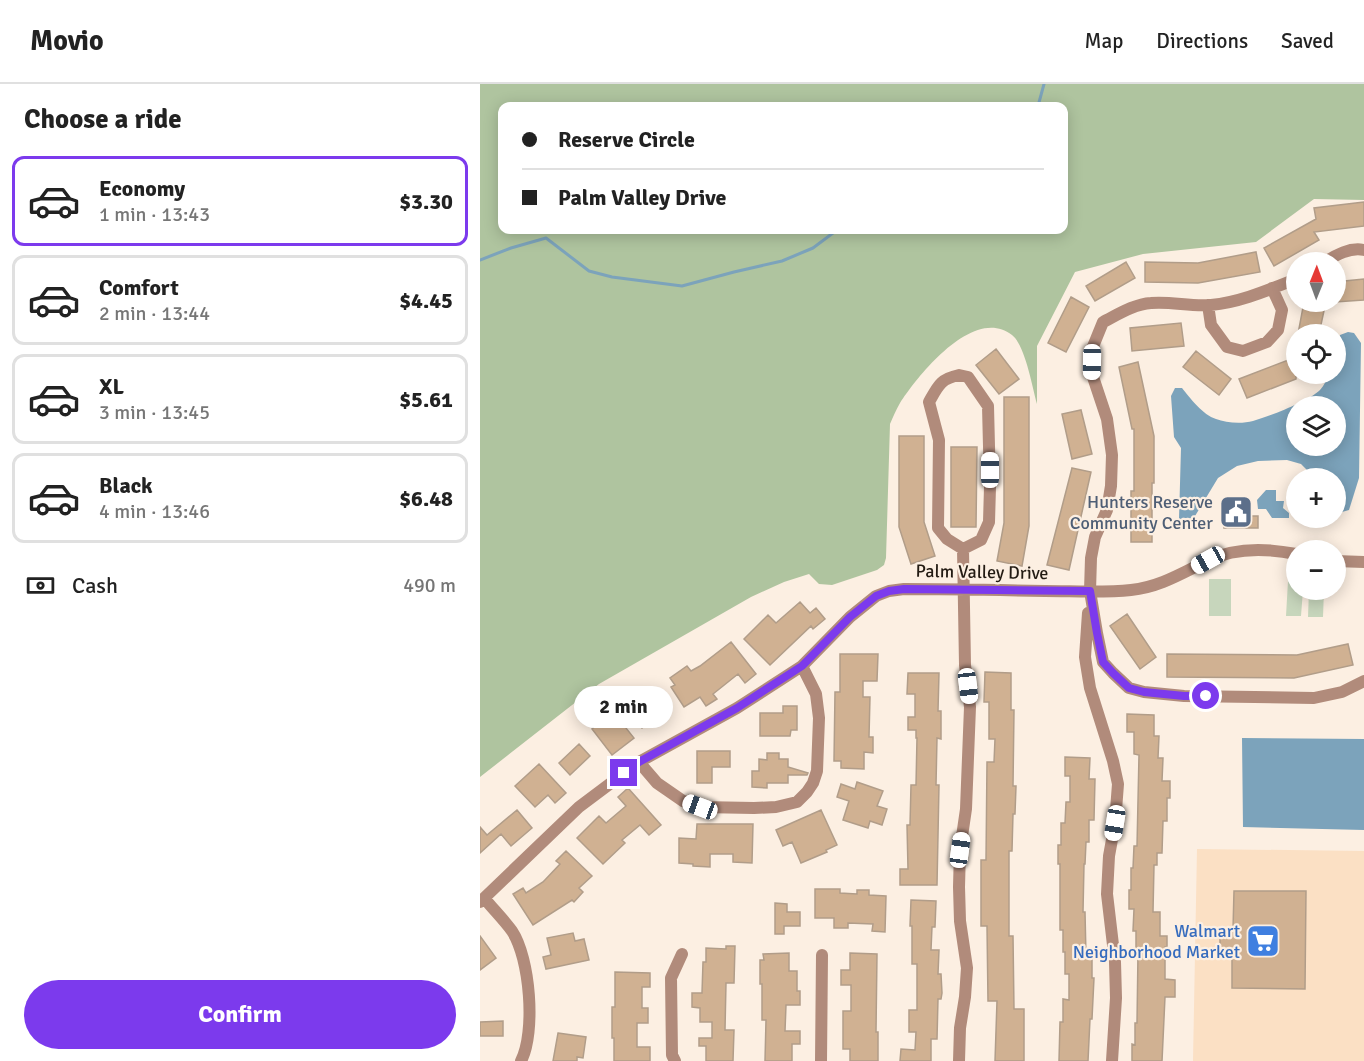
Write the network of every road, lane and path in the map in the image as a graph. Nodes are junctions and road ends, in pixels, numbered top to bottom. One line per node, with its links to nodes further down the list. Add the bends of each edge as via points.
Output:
1 (1364, 250): 2 (street)
2 (1346, 252)
3 (1286, 283): 4 (street)
4 (1272, 288): 5 (street, via 1246,299); 5 (street, via 1282,310 1278,330 1267,342 1244,351 1227,347 1211,325)
5 (1208, 305): 11 (street, via 1148,303 1103,322 1092,349 1092,374 1107,419 1111,486 1107,510 1095,537)
6 (963, 549): 6 (street, via 981,540 989,522 990,434 988,405 968,377 959,375 948,377 939,385 929,402 939,440 938,528 946,539); 10 (street)
7 (1286, 552): 11 (street, Palm Valley Drive, via 1242,550 1208,560 1148,588)
8 (1346, 561): 9 (street)
9 (1364, 562)
10 (964, 590): 11 (street, Palm Valley Drive); 12 (street, Palm Valley Drive, via 904,589 876,596); 21 (street, via 970,707 966,809 960,850 960,921 967,968)
11 (1090, 591): 13 (street, via 1103,662 1129,688 1184,696 1314,698 1342,692); 22 (street, via 1085,657 1118,784 1107,894 1115,962)
12 (802, 666): 14 (street, Palm Valley Drive, via 737,708); 14 (street, via 816,694 819,718 813,783 796,802 776,807 700,807 683,801 657,783)
13 (1364, 681)
14 (639, 762): 15 (street, Palm Valley Drive, via 579,807)
15 (482, 901): 18 (street, via 512,931 526,970 529,1026)
16 (682, 954): 19 (street, via 671,978)
17 (822, 955): 20 (street)
18 (521, 1061)
19 (675, 1061)
20 (821, 1061)
21 (959, 1061)
22 (1112, 1061)

